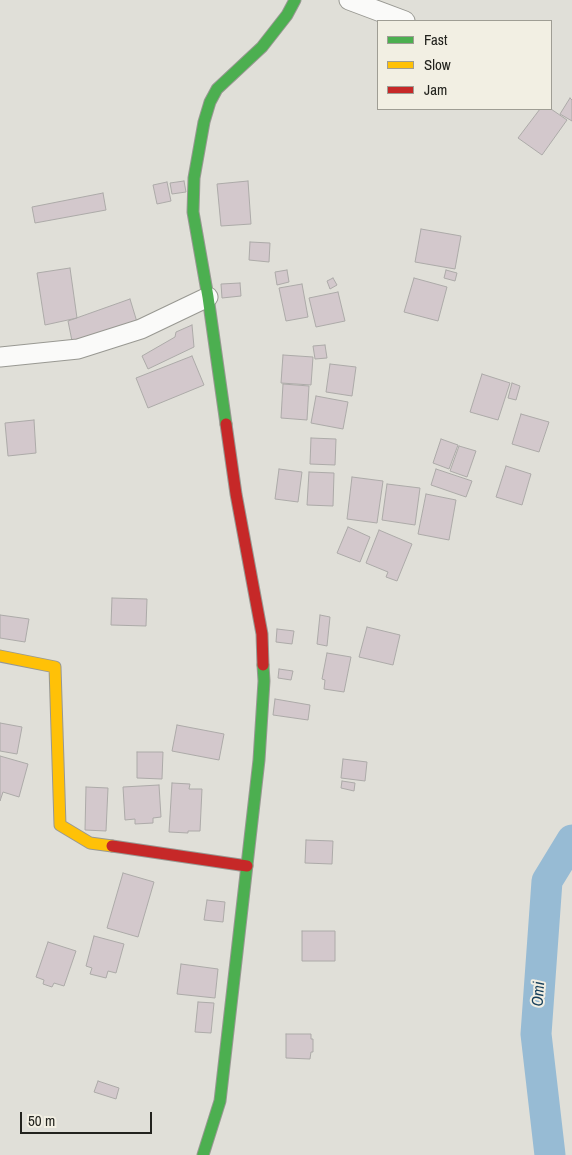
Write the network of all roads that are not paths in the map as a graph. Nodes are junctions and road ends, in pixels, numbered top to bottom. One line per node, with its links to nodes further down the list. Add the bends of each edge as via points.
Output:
1 (295, 0): 4 (street, via 262,47 217,89 208,109 194,178 193,212)
2 (349, 0): 3 (street)
3 (402, 20)
4 (208, 297): 5 (street, via 141,329 78,349); 7 (street, via 236,494 262,634 263,701)
5 (0, 357)
6 (0, 656): 7 (street, via 55,667 60,826 90,844)
7 (247, 866): 8 (street, via 220,1101)
8 (203, 1155)

